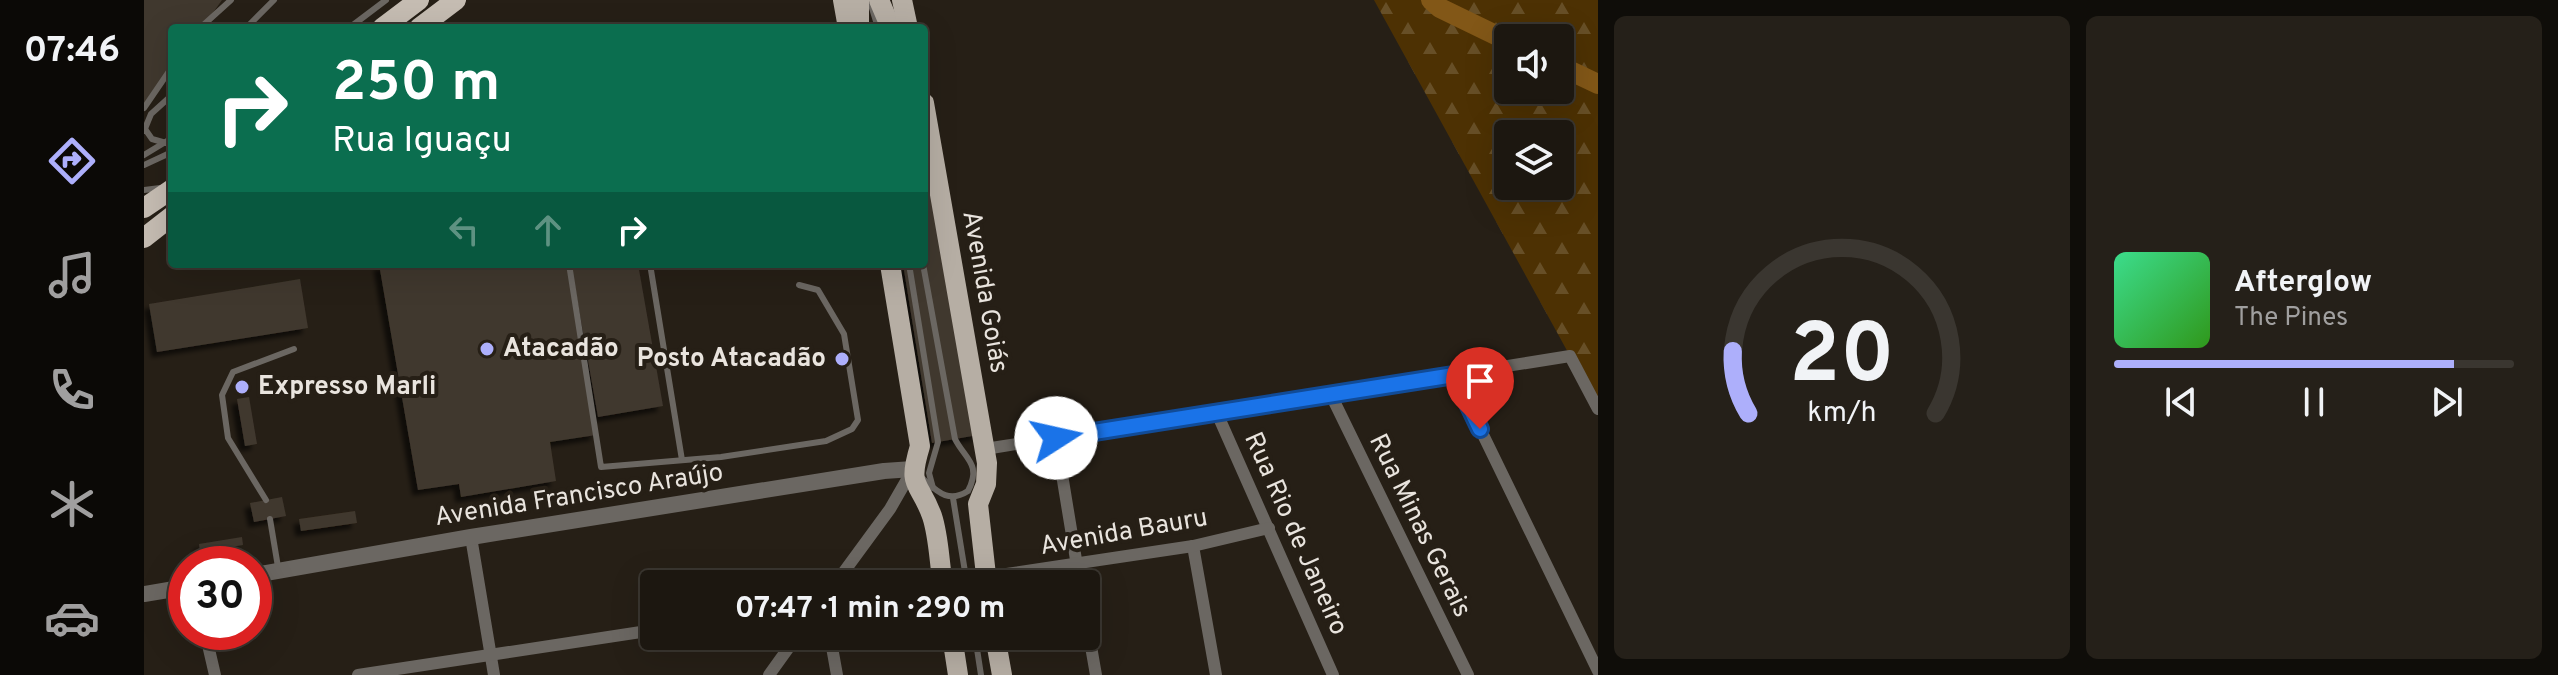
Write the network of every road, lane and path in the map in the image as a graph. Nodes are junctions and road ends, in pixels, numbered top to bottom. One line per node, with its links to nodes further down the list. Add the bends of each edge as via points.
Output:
1 (231, 0): 11 (lane)
2 (274, 0): 12 (lane)
3 (386, 0): 13 (lane)
4 (419, 0): 14 (highway)
5 (456, 0): 15 (highway)
6 (843, 0): 16 (main road)
7 (859, 0): 17 (main road)
8 (869, 0): 18 (lane); 19 (lane)
9 (879, 0): 20 (main road)
10 (902, 0): 21 (main road)
11 (204, 24)
12 (250, 24)
13 (354, 24)
14 (387, 24)
15 (424, 24)
16 (847, 24)
17 (859, 24)
18 (868, 24)
19 (877, 24)
20 (889, 24)
21 (907, 24)
22 (168, 73): 24 (lane)
23 (168, 99): 26 (lane, via 151,114)
24 (144, 108)
25 (928, 126): 50 (main road, Avenida Goiás)
26 (144, 130): 27 (lane, via 152,139)
27 (168, 141)
28 (168, 142): 30 (lane)
29 (168, 154): 31 (lane)
30 (144, 155)
31 (144, 165)
32 (168, 188): 33 (lane)
33 (144, 190)
34 (168, 191): 35 (highway)
35 (144, 208)
36 (168, 219): 37 (highway)
37 (144, 238)
38 (570, 268): 51 (lane, via 601,467)
39 (651, 268): 51 (lane)
40 (891, 268): 52 (main road, via 920,446)
41 (910, 268): 54 (lane, via 938,442 929,473)
42 (924, 268): 53 (lane, via 955,439 969,457)
43 (799, 285): 51 (lane, via 818,290 844,334 858,420 852,429 826,441)
44 (294, 349): 56 (lane, via 233,372 222,395 228,438)
45 (1454, 375): 46 (street); 47 (street, via 1570,356); 81 (street)
46 (1331, 395): 48 (street); 93 (street, Rua Minas Gerais)
47 (1598, 409)
48 (1216, 411): 49 (street); 58 (street, Rua Rio de Janeiro)
49 (1056, 438): 50 (street); 61 (street)
50 (986, 456): 53 (lane); 65 (main road, Avenida Goiás, via 986,484 978,504)
51 (682, 460)
52 (913, 469): 54 (lane); 59 (street, Avenida Francisco Araújo); 62 (street); 63 (main road, via 932,516)
53 (971, 487): 55 (lane)
54 (933, 488): 55 (lane)
55 (953, 498): 64 (lane)
56 (266, 500)
57 (270, 519): 68 (lane)
58 (1269, 528): 60 (street, Avenida Bauru); 92 (street, Rua Rio de Janeiro)
59 (471, 537): 68 (street, Avenida Francisco Araújo); 80 (street)
60 (1193, 546): 61 (street, Avenida Bauru); 91 (street)
61 (1077, 565): 66 (street, Avenida Bauru); 67 (street)
62 (845, 570)
63 (941, 570)
64 (976, 570)
65 (980, 570)
66 (1048, 570)
67 (1078, 570)
68 (278, 571): 69 (street, Avenida Francisco Araújo)
69 (272, 572)
70 (168, 590): 71 (street)
71 (144, 594)
72 (640, 632): 80 (street)
73 (209, 650): 82 (street)
74 (787, 650): 85 (street)
75 (833, 650): 86 (street)
76 (954, 650): 87 (main road)
77 (977, 650): 88 (lane)
78 (998, 650): 89 (main road)
79 (1092, 650): 90 (street)
80 (491, 654): 83 (street); 84 (street)
81 (1598, 671)
82 (215, 675)
83 (358, 675)
84 (494, 675)
85 (769, 675)
86 (837, 675)
87 (958, 675)
88 (981, 675)
89 (1002, 675)
90 (1096, 675)
91 (1216, 675)
92 (1333, 675)
93 (1468, 675)

